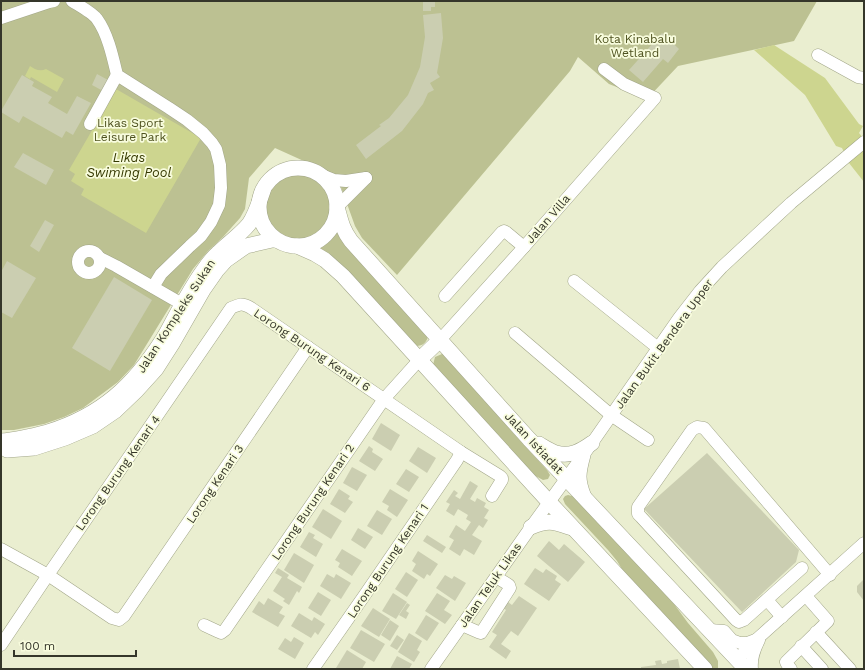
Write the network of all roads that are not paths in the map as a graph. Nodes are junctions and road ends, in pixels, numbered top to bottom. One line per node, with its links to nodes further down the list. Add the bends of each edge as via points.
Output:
1 (54, 1): 3 (street)
2 (72, 1): 6 (street, via 97,18 112,54)
3 (1, 18)
4 (818, 55): 7 (street)
5 (604, 69): 15 (street, Jalan Villa, via 624,84 655,98)
6 (117, 75): 8 (street); 18 (street, via 203,133 216,149 220,165 219,205 211,222 201,236 161,274)
7 (864, 78)
8 (90, 124)
9 (864, 142): 25 (street, Jalan Bukit Bendera Upper, via 791,202 722,267 700,290)
10 (319, 174): 11 (main road, via 307,169 282,172 271,180); 12 (main road, via 329,183 335,194); 12 (street, via 334,180 366,178)
11 (263, 191): 13 (main road, via 260,204 261,218); 20 (main road, Jalan Kompleks Sukan, via 255,215 249,224 213,259 193,284)
12 (337, 207): 14 (main road, via 330,230 309,245); 23 (main road, Jalan Istiadat, via 341,224 351,241)
13 (276, 240): 14 (main road); 33 (main road, Jalan Kompleks Sukan, via 246,246 226,260 203,290 156,369 115,411 93,426 65,438 34,448)
14 (297, 246): 26 (main road, via 316,254 334,267)
15 (524, 247): 19 (street, via 506,232 502,232); 23 (street, Jalan Villa)
16 (100, 258): 18 (street)
17 (574, 281): 25 (street)
18 (153, 287): 20 (street)
19 (445, 296)
20 (182, 304): 31 (main road, Jalan Kompleks Sukan, via 147,362 116,396 73,423 32,437)
21 (238, 304): 24 (street, Lorong Burung Kenari 6, via 251,308); 45 (street, Lorong Burung Kenari 4, via 231,308)
22 (515, 334): 28 (street)
23 (440, 340): 26 (main road); 29 (main road, Jalan Istiadat)
24 (308, 347): 27 (street, Lorong Burung Kenari 6); 45 (street, Lorong Kenari 3, via 124,616 119,620 112,618)
25 (658, 348): 28 (street, Jalan Bukit Bendera Upper)
26 (420, 359): 27 (street, Lorong Burung Kenari 2); 38 (main road)
27 (384, 399): 34 (street, Lorong Burung Kenari 6); 50 (street, Lorong Burung Kenari 2, via 225,630 221,633)
28 (611, 415): 30 (street); 32 (street, Jalan Bukit Bendera Upper)
29 (529, 439): 32 (main road, via 561,454); 35 (main road, Jalan Istiadat)
30 (648, 440)
31 (1, 441)
32 (587, 449): 35 (street, Jalan Bukit Bendera Upper); 37 (main road, via 579,470)
33 (1, 450)
34 (461, 452): 36 (street, Lorong Burung Kenari 6, via 502,478); 59 (street, Lorong Burung Kenari 1)
35 (566, 478): 37 (main road, Jalan Istiadat); 38 (street, Jalan Bukit Bendera Upper)
36 (492, 496)
37 (584, 498): 52 (main road, Jalan Istiadat)
38 (550, 502): 39 (street, Jalan Teluk Likas); 40 (main road)
39 (531, 528): 40 (main road, via 542,522 556,522); 46 (street, Jalan Teluk Likas)
40 (575, 529): 57 (main road)
41 (864, 543): 44 (street)
42 (1, 550): 45 (street)
43 (802, 568): 48 (street)
44 (830, 574): 47 (street); 48 (street, via 704,428 697,427 692,430 638,507 638,514 739,622)
45 (48, 575): 55 (street, Lorong Burung Kenari 4)
46 (496, 577): 51 (street, Jalan Teluk Likas); 51 (street, via 510,588 481,633)
47 (806, 596): 49 (street); 53 (street, via 828,621)
48 (767, 600): 49 (street)
49 (782, 617): 54 (street)
50 (204, 625)
51 (462, 625): 60 (street, Jalan Teluk Likas)
52 (709, 630): 54 (street, via 724,631 740,644); 58 (main road, Jalan Istiadat)
53 (816, 632): 56 (street); 66 (street)
54 (759, 638): 58 (street, via 745,651); 63 (street, via 752,656)
55 (1, 645)
56 (801, 646): 64 (street, via 786,662); 65 (street)
57 (690, 653): 61 (street); 62 (main road)
58 (738, 666)
59 (313, 669)
60 (431, 669)
61 (693, 669)
62 (705, 669)
63 (752, 669)
64 (792, 669)
65 (822, 669)
66 (850, 669)

